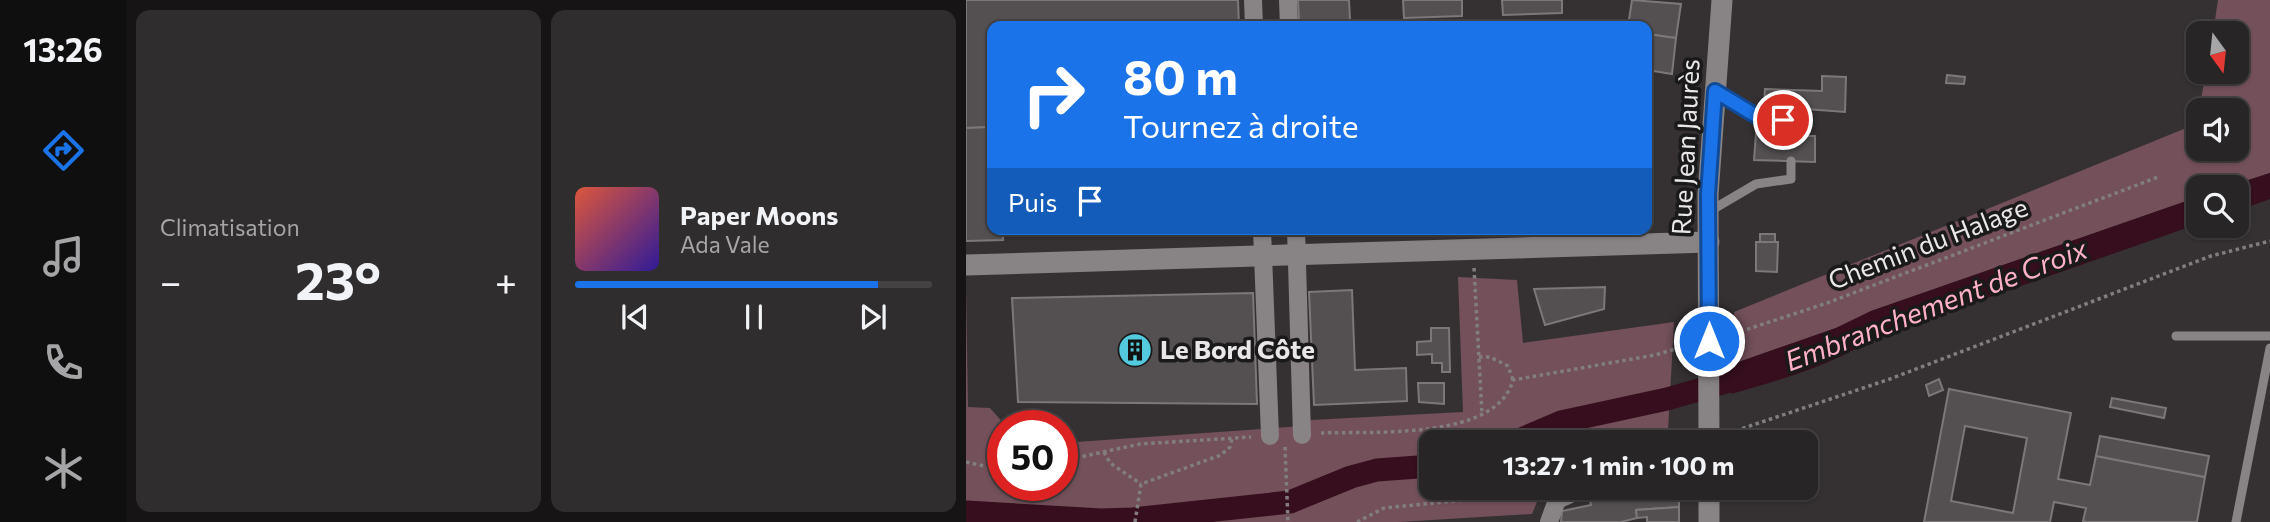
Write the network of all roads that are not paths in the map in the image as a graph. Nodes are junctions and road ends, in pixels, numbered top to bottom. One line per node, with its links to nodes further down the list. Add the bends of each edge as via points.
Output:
1 (1253, 0): 4 (street)
2 (1288, 0): 5 (street)
3 (1722, 0): 6 (street, Rue Jean Jaurès)
4 (1254, 21)
5 (1289, 21)
6 (1715, 91): 7 (lane, via 1763,120); 9 (street, Rue Jean Jaurès)
7 (1783, 120)
8 (1791, 161): 9 (lane, via 1791,179 1756,184)
9 (1708, 212): 12 (street, Rue Jean Jaurès)
10 (1262, 235): 13 (street)
11 (1296, 235): 14 (street)
12 (1709, 242): 14 (street); 19 (street, Rue Jean Jaurès)
13 (1263, 255): 14 (street); 15 (street); 21 (street)
14 (1297, 255): 20 (street)
15 (966, 265)
16 (2176, 336): 17 (lane)
17 (2270, 336)
18 (2270, 348): 24 (lane)
19 (1709, 430)
20 (1302, 435)
21 (1270, 436)
22 (1709, 500): 23 (street)
23 (1709, 522)
24 (2236, 522)

